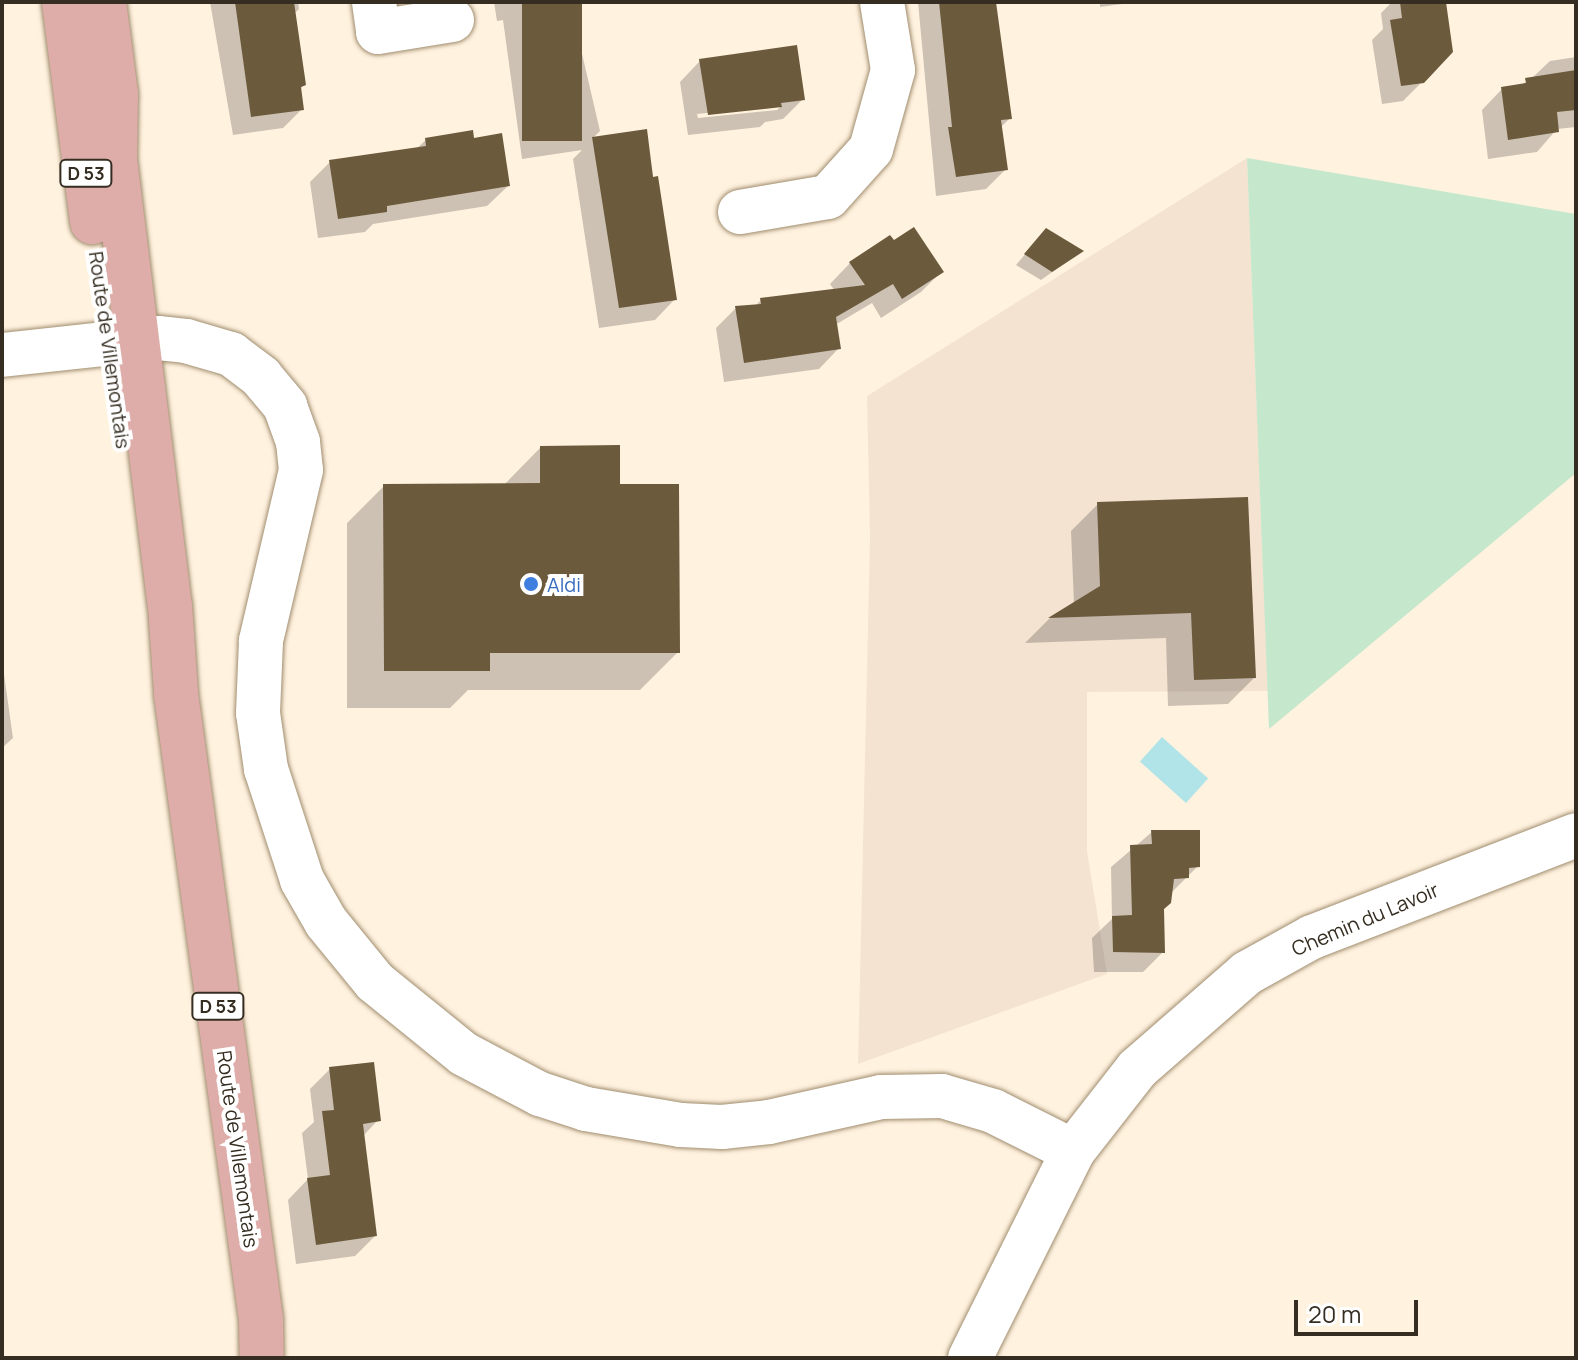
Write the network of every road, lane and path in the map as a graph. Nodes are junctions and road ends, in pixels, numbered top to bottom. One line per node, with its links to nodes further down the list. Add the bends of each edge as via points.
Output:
1 (64, 2): 7 (main road, Route de Villemontais / D 53)
2 (104, 2): 7 (main road, Route de Villemontais / D 53, via 116,94)
3 (374, 2): 5 (street, via 378,32)
4 (882, 2): 6 (street, via 893,70 871,149 828,197)
5 (452, 20)
6 (740, 212)
7 (123, 341): 8 (street); 10 (street, via 186,341 231,354 261,377 285,406 301,470 261,641 258,713 264,755 302,880 326,922 375,982 464,1054 540,1094 586,1109 722,1127 881,1097 942,1096 993,1111); 11 (main road, Route de Villemontais / D 53, via 153,610 176,694)
8 (2, 355)
9 (1576, 835): 10 (street, Chemin du Lavoir, via 1312,937 1247,973 1137,1069)
10 (1073, 1151): 13 (street, Chemin du Lavoir)
11 (261, 1338): 12 (main road, D 53)
12 (283, 1358)
13 (970, 1358)

